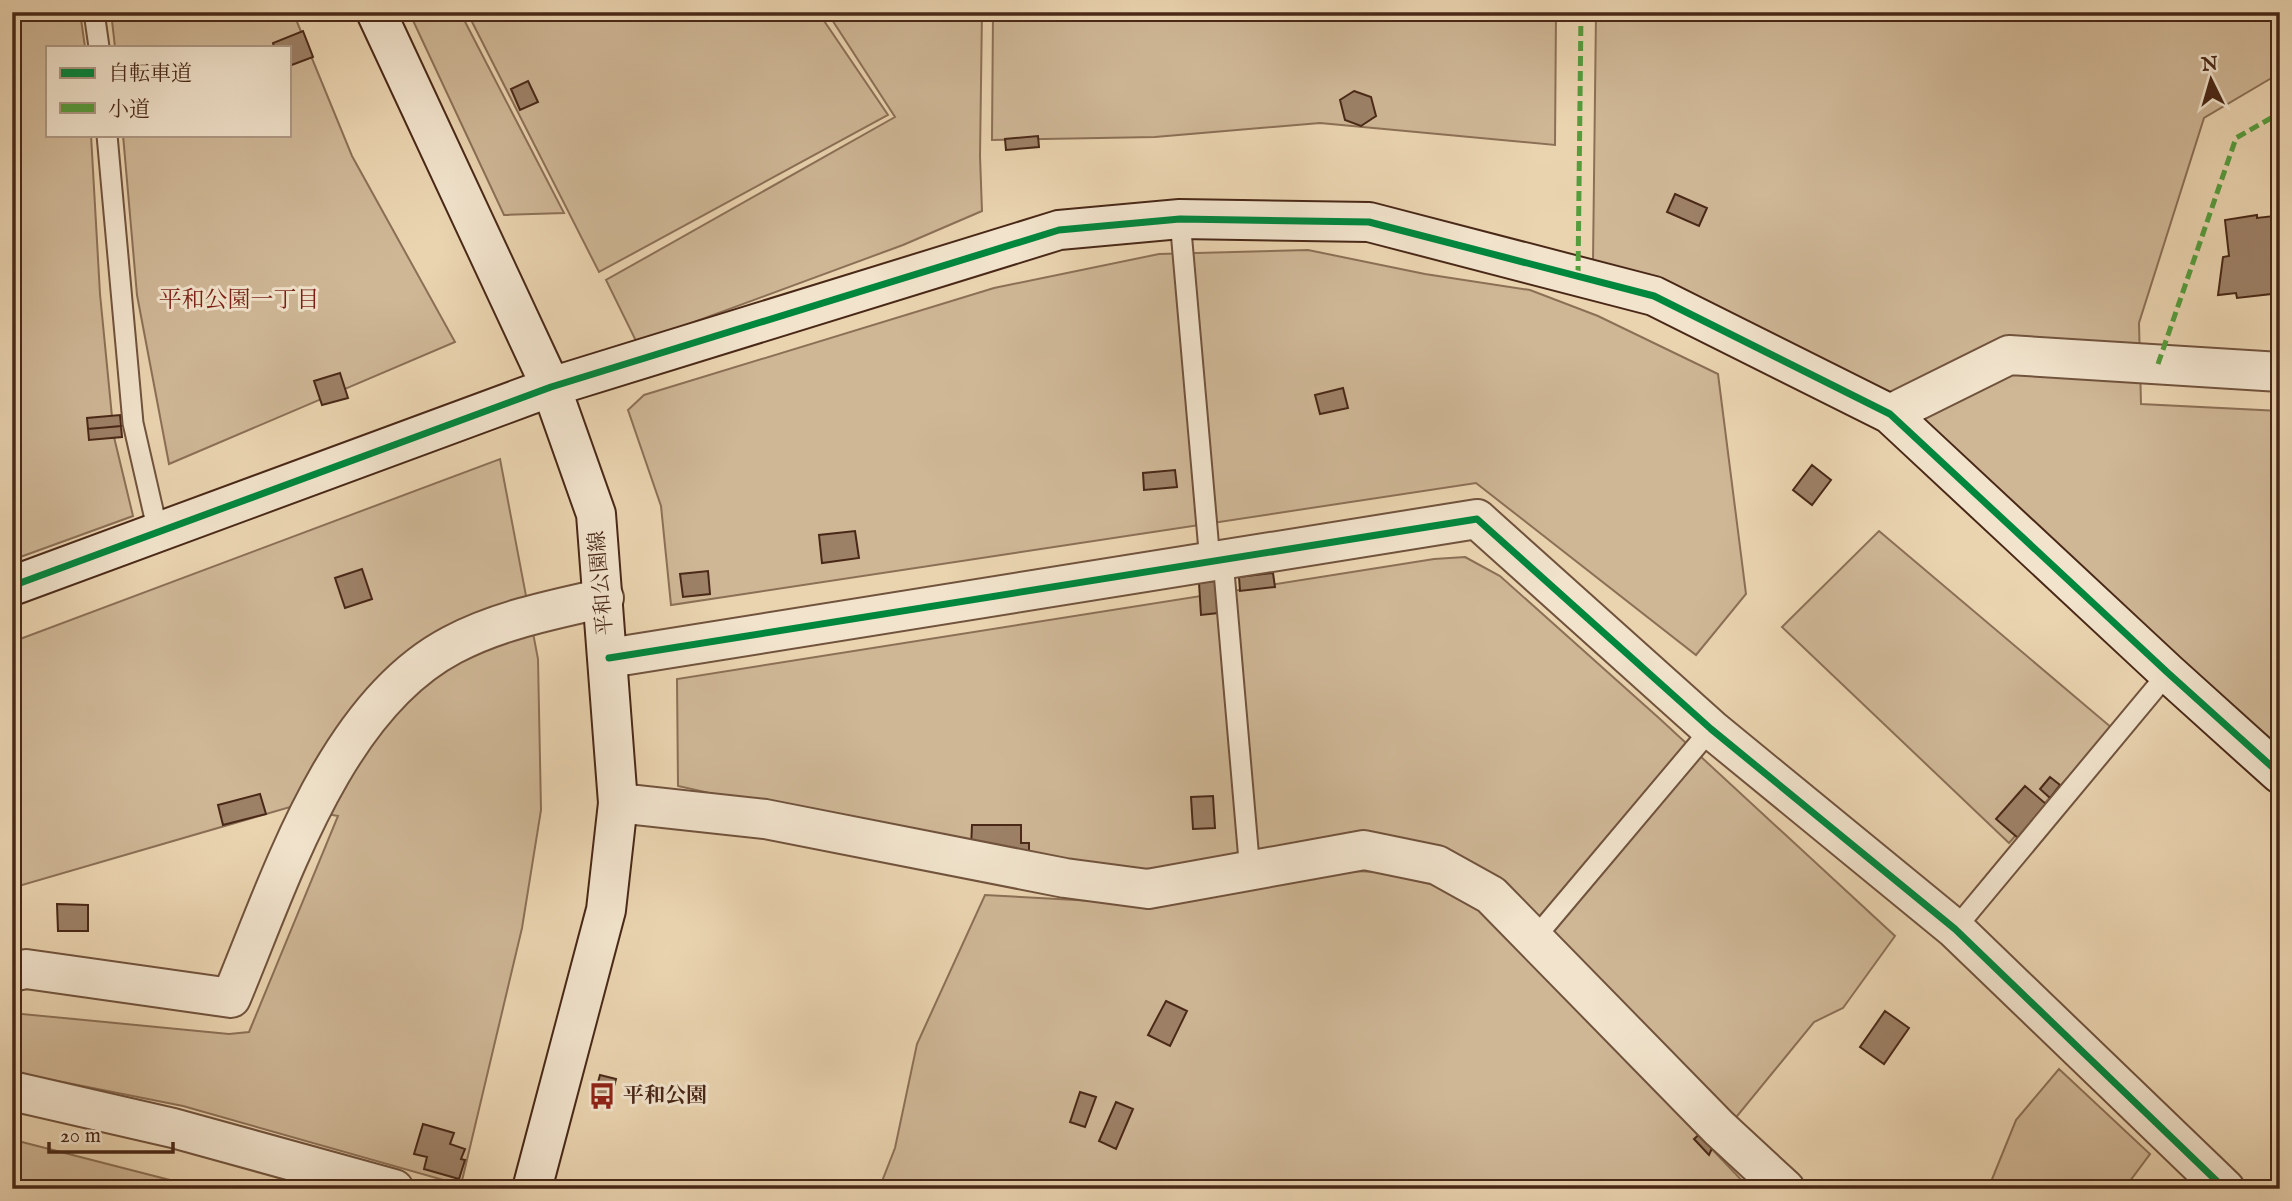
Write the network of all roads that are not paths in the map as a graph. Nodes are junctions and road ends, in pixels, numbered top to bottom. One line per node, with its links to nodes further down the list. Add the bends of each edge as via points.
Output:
1 (94, 12): 3 (lane)
2 (376, 12): 7 (street, 平和公園線)
3 (99, 46)
4 (107, 136): 9 (lane, via 133,423)
5 (1180, 219): 7 (street, via 1059,230); 8 (street, via 1369,222 1654,296); 10 (lane)
6 (2280, 372): 8 (street, via 2009,355)
7 (551, 387): 9 (street); 12 (street, 平和公園線, via 596,513)
8 (1889, 414): 14 (street)
9 (158, 532): 11 (street)
10 (1216, 561): 13 (street); 15 (street, via 1477,519); 18 (lane)
11 (12, 586)
12 (604, 597): 13 (street, 平和公園線); 21 (street, via 517,618 451,645 397,684 346,745 304,825 231,998 26,969)
13 (609, 658): 17 (street, 平和公園線)
14 (2168, 673): 16 (street); 19 (lane)
15 (1711, 729): 19 (street); 20 (lane)
16 (2280, 774)
17 (618, 803): 18 (street, via 765,819 1065,878 1148,888); 24 (street, 平和公園線, via 606,910)
18 (1250, 872): 20 (street, via 1364,850 1437,864 1491,895)
19 (1955, 929): 26 (street)
20 (1534, 939): 25 (street)
21 (12, 972)
22 (12, 1091): 23 (street, via 173,1128)
23 (394, 1189)
24 (532, 1189)
25 (1784, 1189)
26 (2225, 1189)

